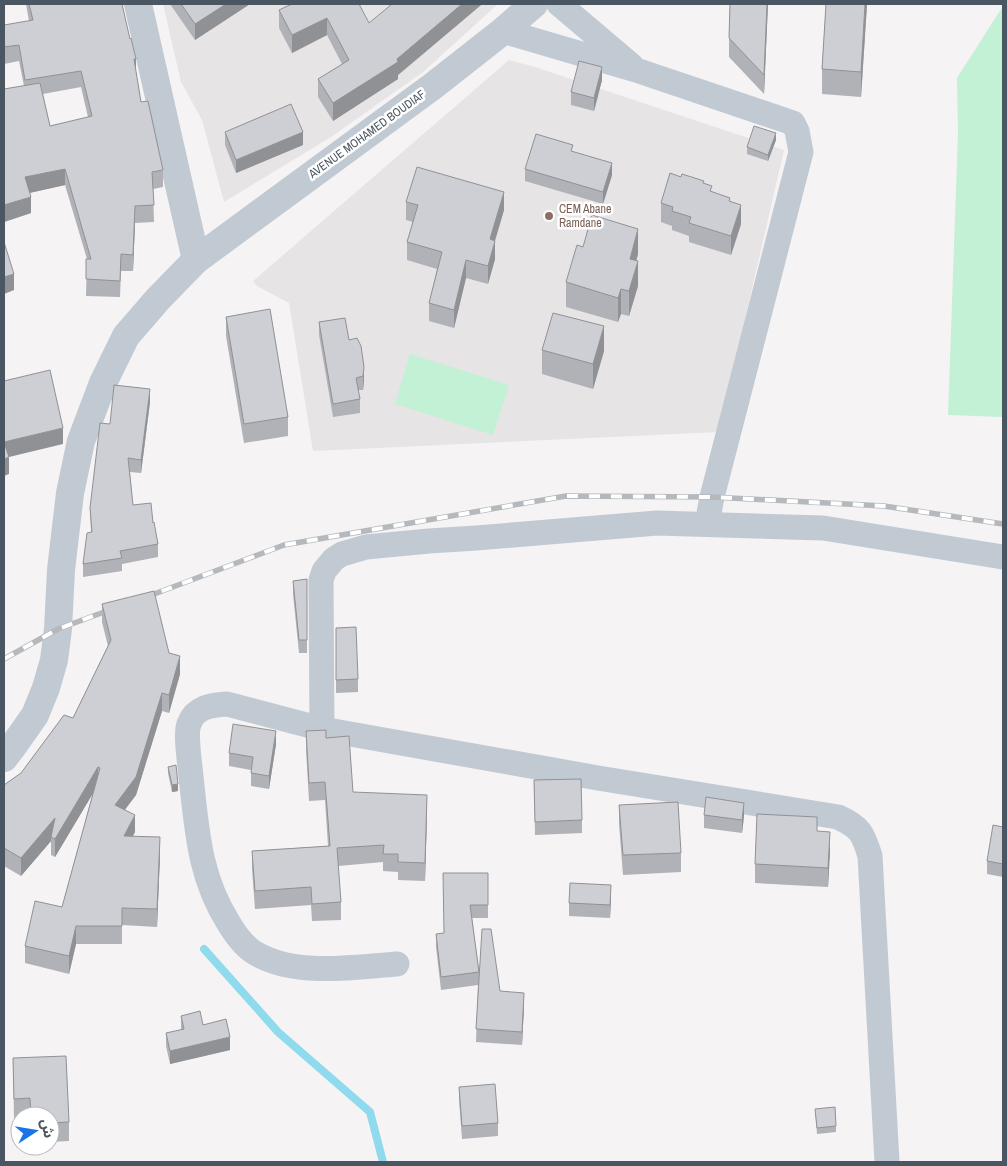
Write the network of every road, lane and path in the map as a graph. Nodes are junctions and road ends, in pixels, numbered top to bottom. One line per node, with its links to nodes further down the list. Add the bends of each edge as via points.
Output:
1 (138, 4): 6 (street)
2 (534, 4): 4 (street, AVENUE MOHAMED BOUDIAF)
3 (559, 4): 5 (street)
4 (503, 31): 5 (street); 6 (street, AVENUE MOHAMED BOUDIAF)
5 (636, 70): 7 (street, via 793,123 801,152)
6 (196, 260): 10 (street, AVENUE MOHAMED BOUDIAF, via 126,336 102,383 81,441 70,493 54,660 35,714)
7 (707, 524): 8 (street, via 823,528); 9 (street, via 657,523 429,540 366,547 342,554 324,571 321,580)
8 (1003, 557)
9 (322, 729): 11 (street, via 226,704 211,705 197,711 189,724 188,743 196,828 211,891 239,940 255,953 277,963 329,969); 12 (street, via 838,817 858,829 870,856)
10 (4, 758)
11 (397, 964)
12 (887, 1162)

